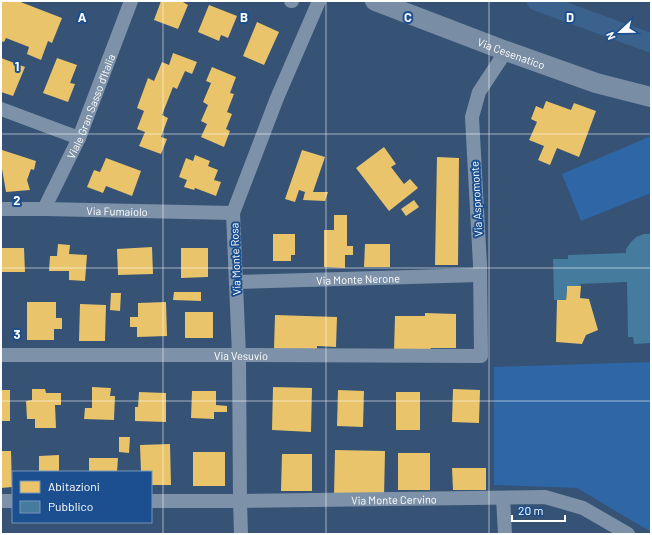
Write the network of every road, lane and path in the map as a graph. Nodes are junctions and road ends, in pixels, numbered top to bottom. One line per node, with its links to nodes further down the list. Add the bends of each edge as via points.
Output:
1 (132, 1): 7 (street, Viale Gran Sasso d'Italia)
2 (319, 1): 10 (street, Via Monte Rosa, via 277,98)
3 (375, 1): 4 (main road, Via Cesenatico)
4 (506, 51): 5 (main road, Via Cesenatico, via 596,83); 11 (street, Via Aspromonte, via 479,92 472,117)
5 (651, 97)
6 (1, 109): 7 (street)
7 (79, 138): 9 (street, Viale Gran Sasso d'Italia)
8 (1, 209): 9 (street, Via Fumaiolo)
9 (44, 209): 10 (street, Via Fumaiolo)
10 (233, 213): 12 (street, Via Monte Rosa)
11 (480, 276): 12 (street, Via Monte Nerone); 15 (street, Via Aspromonte)
12 (236, 282): 13 (street, Via Monte Rosa)
13 (239, 354): 14 (street, Via Vesuvio); 15 (street, Via Vesuvio); 20 (street, Via Monte Rosa)
14 (1, 355)
15 (481, 356)
16 (503, 498): 20 (street, Via Monte Cervino); 22 (street); 23 (street, Via Monte Cervino, via 545,497 583,508)
17 (1, 501): 18 (street)
18 (12, 501)
19 (152, 501): 20 (street, Via Monte Cervino)
20 (240, 501): 21 (street, Via Monte Rosa)
21 (241, 534)
22 (505, 534)
23 (628, 534)

